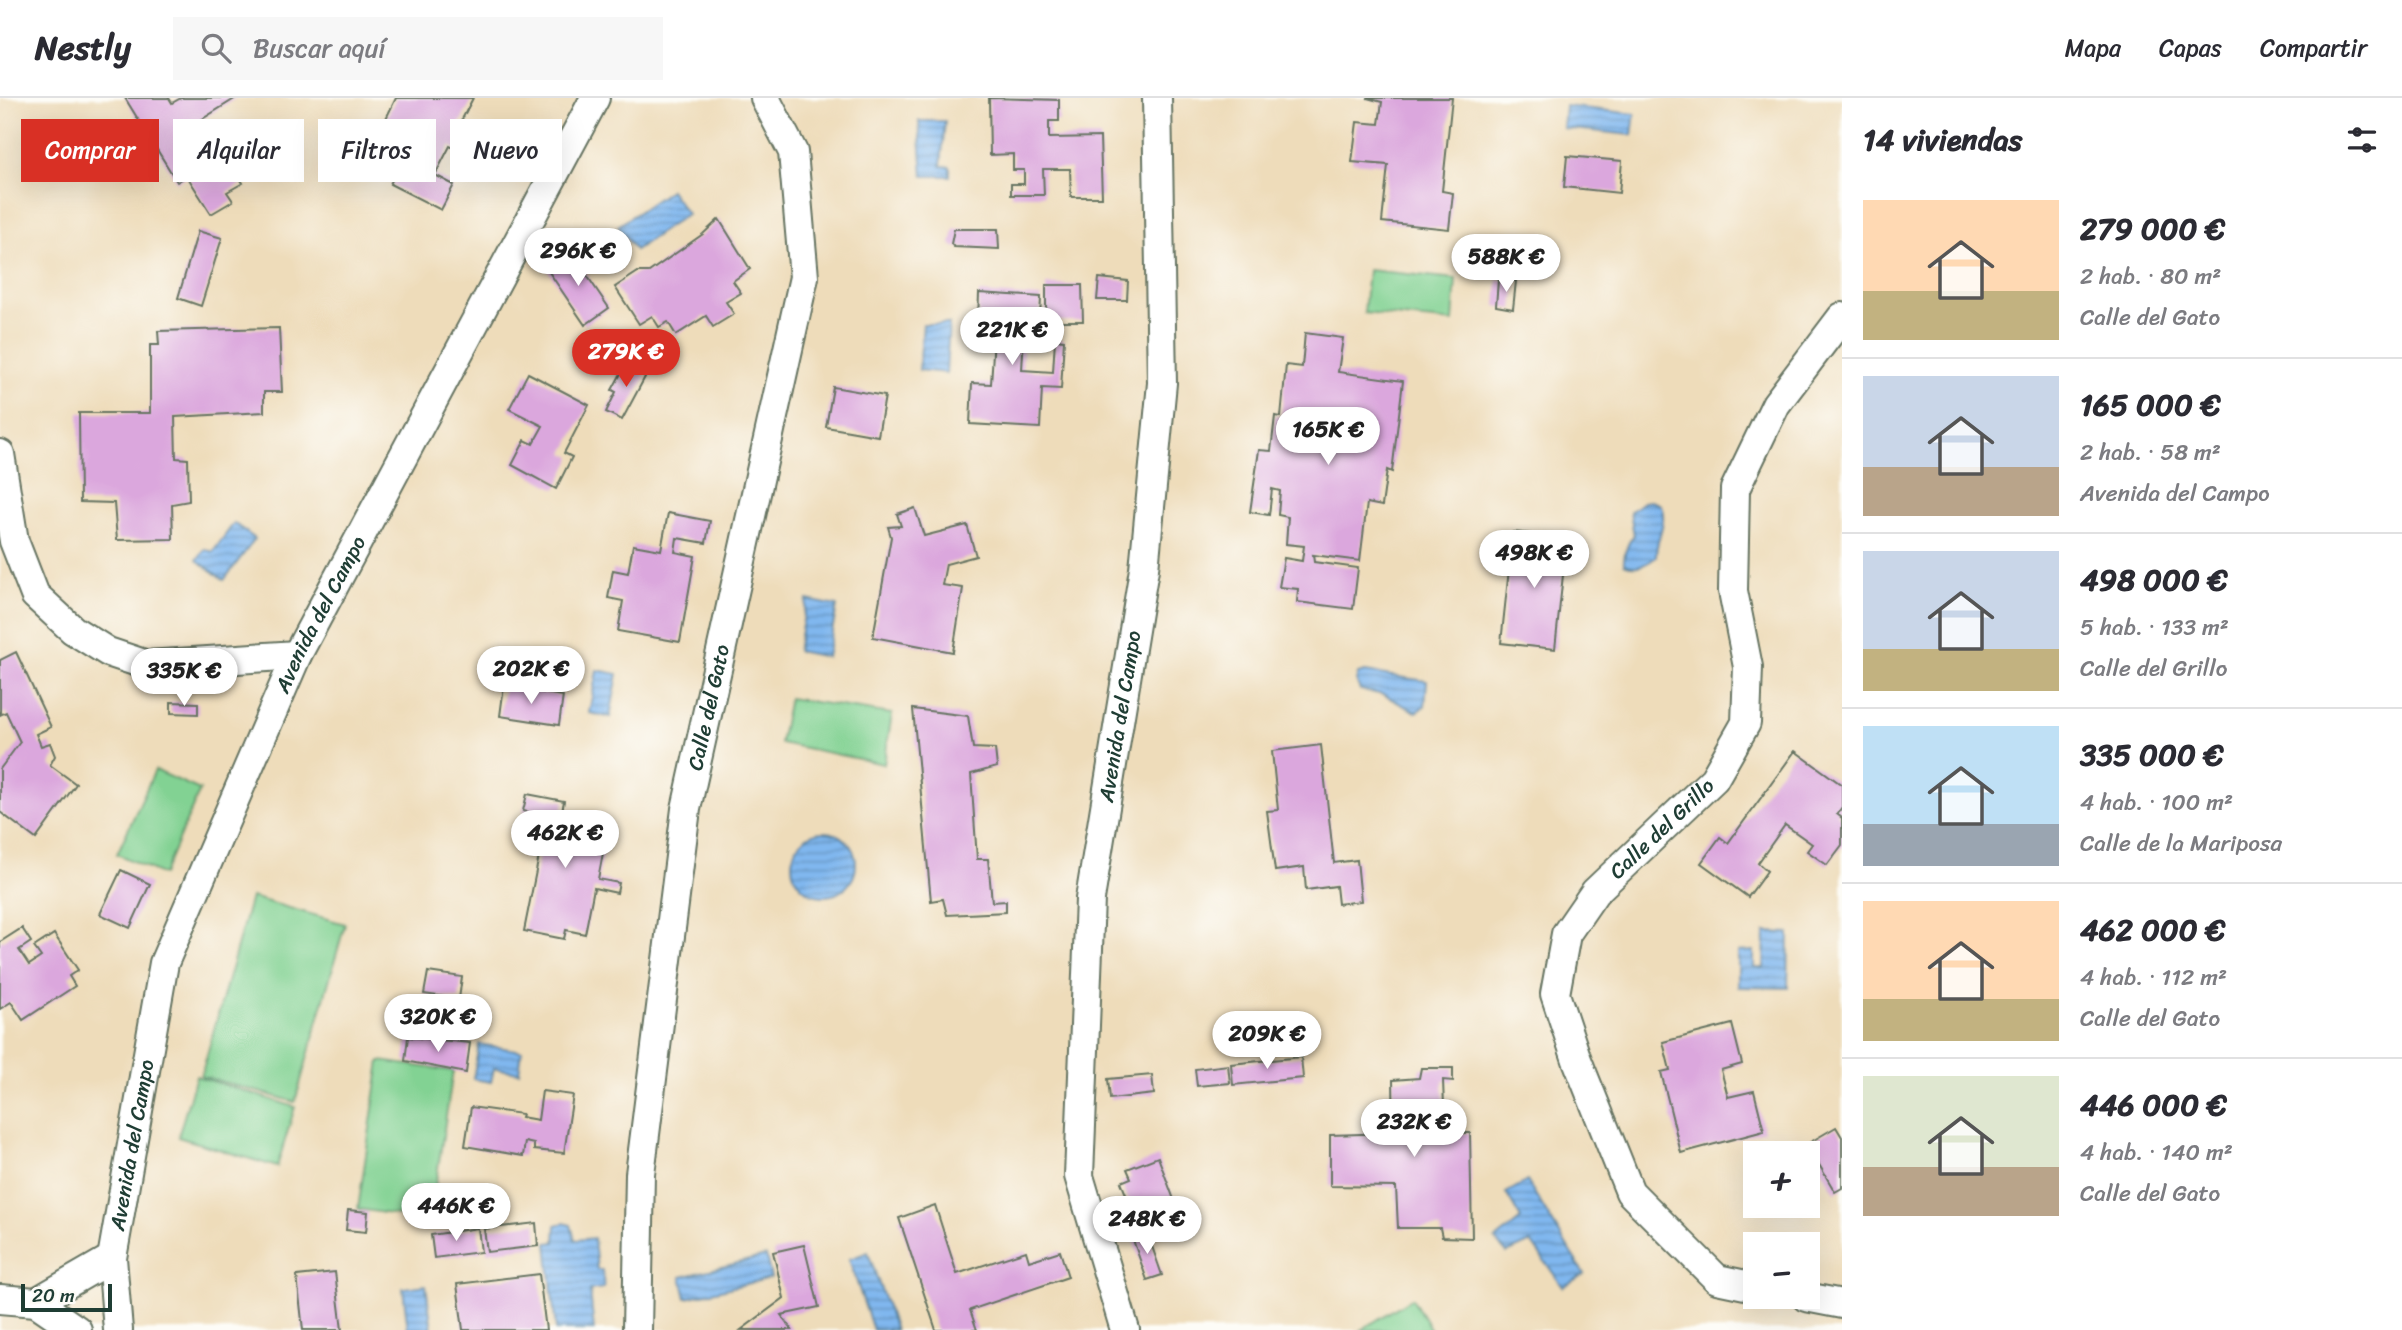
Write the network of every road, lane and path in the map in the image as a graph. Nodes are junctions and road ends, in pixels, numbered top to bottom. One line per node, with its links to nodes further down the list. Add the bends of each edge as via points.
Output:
1 (595, 98): 6 (street, Avenida del Campo)
2 (765, 98): 15 (street, Calle del Gato, via 793,152 804,277 686,809 640,1174)
3 (1157, 98): 16 (street, Avenida del Campo, via 1162,383 1144,569 1090,899 1079,1176)
4 (1842, 317): 8 (street, Calle del Grillo, via 1776,404 1735,489 1733,591 1748,667 1745,723 1714,779 1595,892 1566,934 1555,994 1630,1192 1717,1279)
5 (0, 454): 6 (street, via 14,541 34,595 73,630 108,652 147,664)
6 (297, 655): 7 (street, Avenida del Campo, via 164,963)
7 (112, 1258): 11 (street); 14 (street, Avenida del Campo)
8 (1743, 1284)
9 (0, 1299): 11 (street)
10 (1820, 1300): 12 (street)
11 (36, 1302): 13 (street)
12 (1842, 1304)
13 (77, 1330)
14 (118, 1330)
15 (638, 1330)
16 (1125, 1330)

